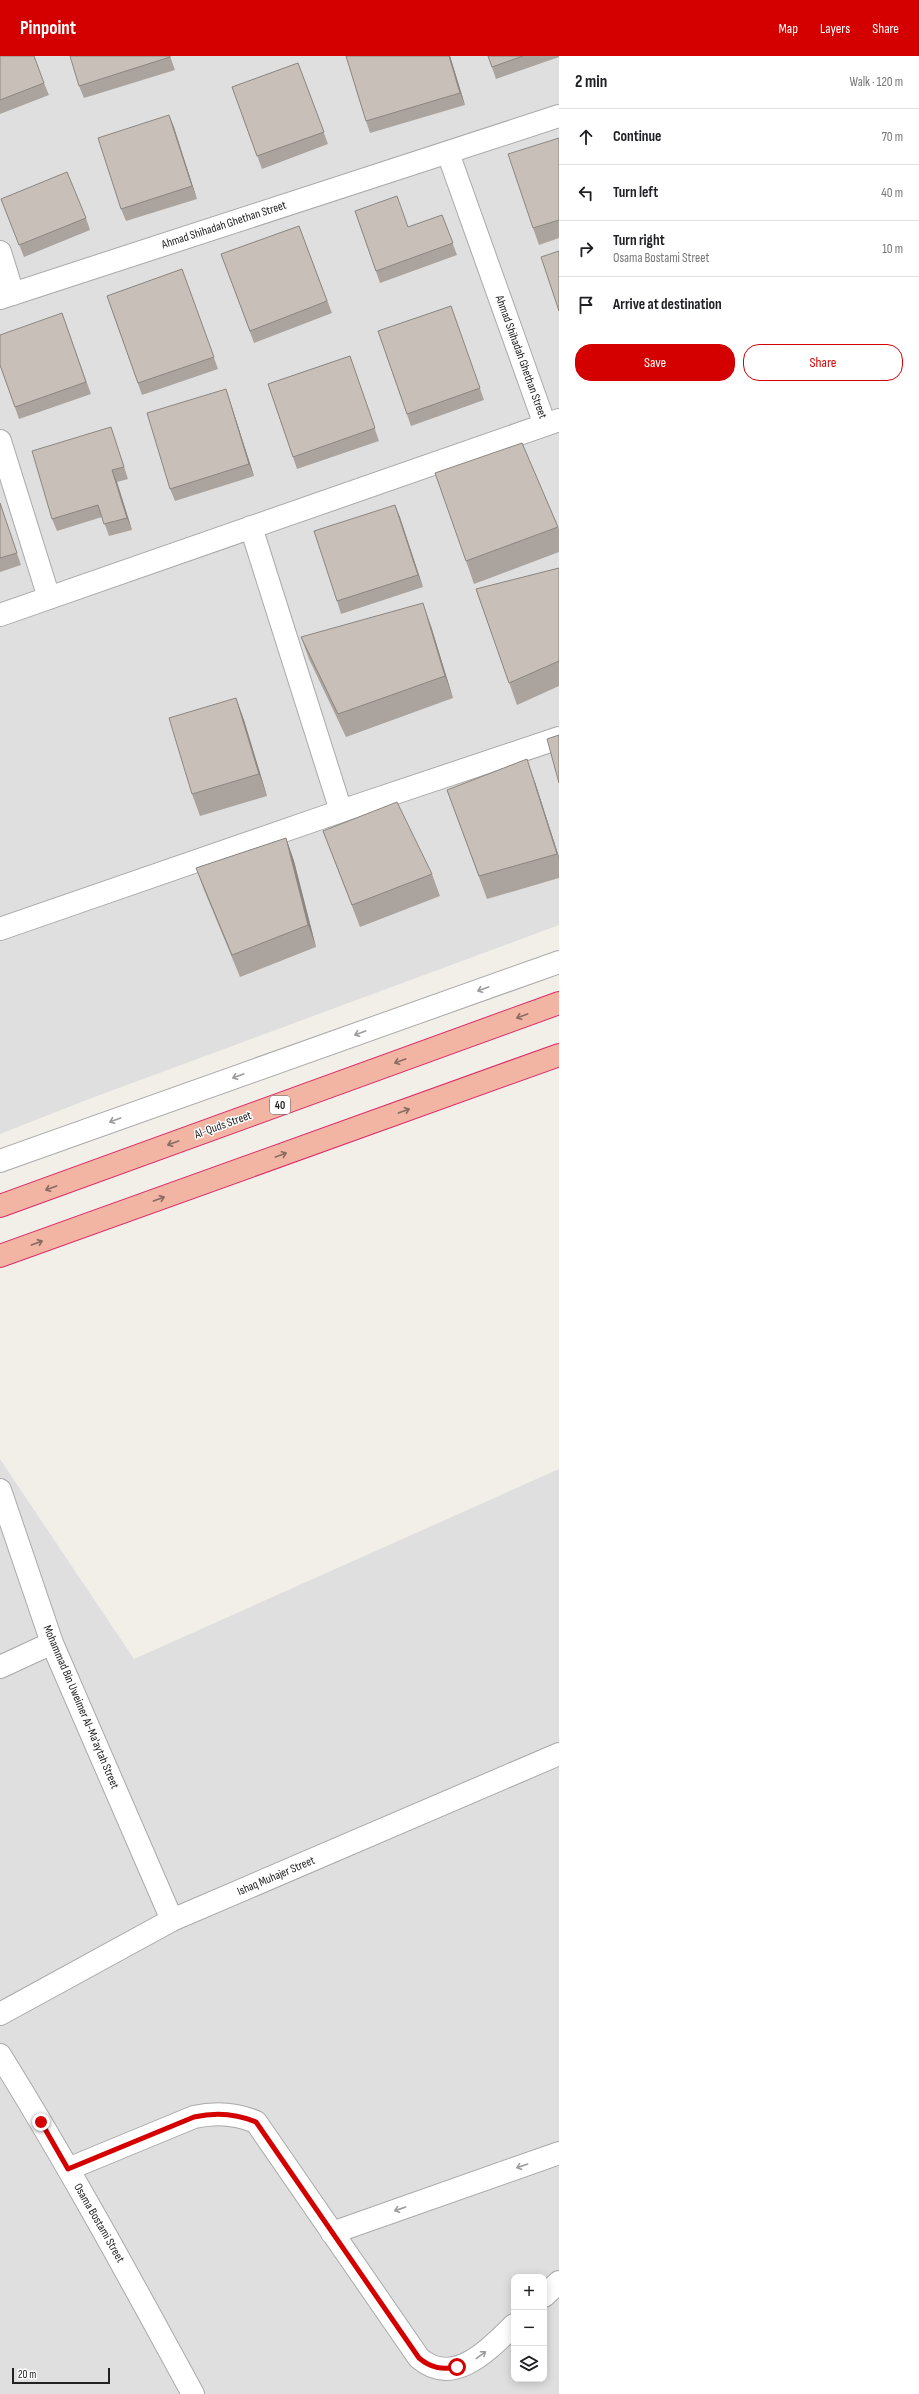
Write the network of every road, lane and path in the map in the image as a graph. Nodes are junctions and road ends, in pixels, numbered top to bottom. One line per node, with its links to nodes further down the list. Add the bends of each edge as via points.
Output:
1 (559, 116): 2 (street, Ahmad Shihadah Ghethan Street)
2 (448, 153): 4 (street, Ahmad Shihadah Ghethan Street); 5 (street, Ahmad Shihadah Ghethan Street)
3 (0, 252): 4 (street)
4 (6, 296)
5 (552, 422): 7 (street)
6 (0, 441): 8 (street)
7 (251, 526): 8 (street); 11 (street)
8 (50, 598): 9 (street)
9 (0, 615)
10 (559, 738): 11 (street)
11 (341, 810): 12 (street)
12 (0, 929)
13 (559, 962): 16 (street, one-way to 16)
14 (559, 1003): 17 (highway, Al-Quds Street / 40, one-way to 17)
15 (559, 1055): 18 (highway, one-way to 15)
16 (0, 1161)
17 (0, 1206)
18 (0, 1256)
19 (0, 1490): 20 (street, Mohammad Bin Uweimer Al-Ma'aytah Street)
20 (52, 1643): 21 (street); 23 (street, Mohammad Bin Uweimer Al-Ma'aytah Street)
21 (0, 1668)
22 (559, 1754): 23 (street, Ishaq Muhajer Street)
23 (172, 1920): 24 (street, Ishaq Muhajer Street)
24 (0, 2014)
25 (0, 2056): 27 (street, Osama Bostami Street)
26 (559, 2153): 28 (street, one-way to 28)
27 (68, 2169): 28 (street, via 194,2117 208,2114 240,2115 256,2122); 32 (street, Osama Bostami Street)
28 (332, 2233): 31 (street, one-way to 31, via 419,2358 429,2366 445,2369 473,2361)
29 (559, 2282): 30 (street)
30 (547, 2293)
31 (511, 2328)
32 (193, 2394)

